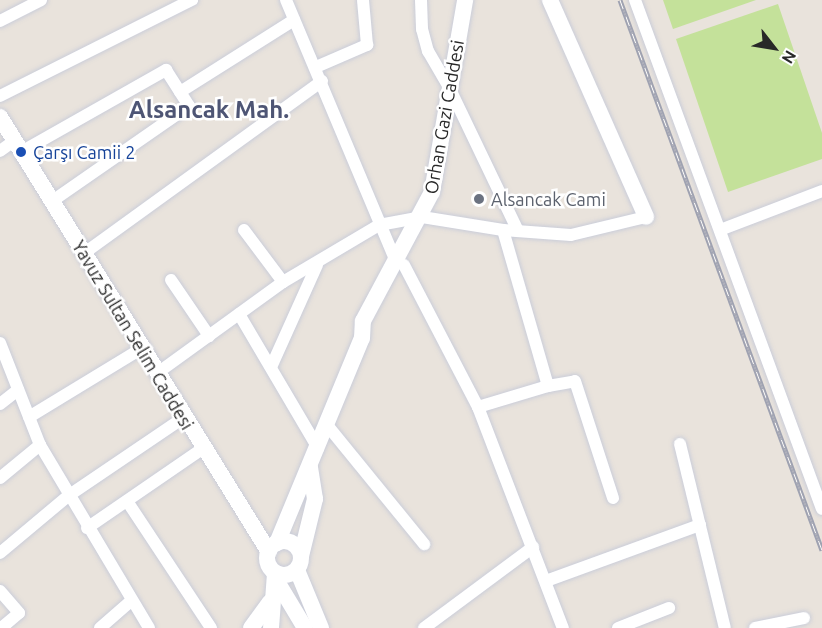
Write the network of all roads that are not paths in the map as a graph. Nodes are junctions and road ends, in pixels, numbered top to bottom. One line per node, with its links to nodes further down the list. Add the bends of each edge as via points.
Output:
1 (40, 0): 10 (street)
2 (192, 0): 15 (street)
3 (285, 0): 9 (street)
4 (363, 0): 11 (street, via 367,45)
5 (421, 0): 13 (street, via 428,51)
6 (550, 0): 20 (street)
7 (635, 0): 25 (street)
8 (467, 3): 13 (street, Orhan Gazi Caddesi)
9 (294, 20): 11 (street); 14 (street)
10 (0, 21)
11 (316, 67): 12 (street)
12 (322, 81): 22 (street); 27 (street)
13 (450, 89): 21 (street, Orhan Gazi Caddesi, via 437,176); 26 (street)
14 (180, 92): 17 (street, via 166,70); 19 (street, via 189,106)
15 (0, 96)
16 (0, 117): 17 (street, Yavuz Sultan Selim Caddesi)
17 (12, 148): 19 (street, Yavuz Sultan Selim Caddesi)
18 (822, 191): 25 (street)
19 (51, 202): 27 (street, Yavuz Sultan Selim Caddesi)
20 (646, 217): 26 (street, via 571,235)
21 (421, 220): 22 (street); 24 (street); 28 (street, Orhan Gazi Caddesi)
22 (379, 225): 28 (street); 29 (street)
23 (244, 230): 31 (street)
24 (503, 230): 26 (street); 38 (street)
25 (720, 230): 54 (street)
26 (518, 231)
27 (83, 254): 35 (street, Yavuz Sultan Selim Caddesi)
28 (400, 262): 41 (street); 44 (street, Orhan Gazi Caddesi, via 363,321 362,338)
29 (317, 265): 31 (street); 36 (street)
30 (171, 280): 33 (street)
31 (283, 282): 32 (street)
32 (239, 314): 33 (street); 36 (street)
33 (209, 336): 37 (street)
34 (0, 343): 39 (street)
35 (141, 349): 37 (street, Yavuz Sultan Selim Caddesi); 42 (street)
36 (272, 365): 47 (street)
37 (156, 374): 43 (street, Yavuz Sultan Selim Caddesi)
38 (548, 386): 41 (street); 52 (street, via 575,381)
39 (18, 390): 40 (street); 42 (street)
40 (0, 405)
41 (478, 407): 58 (street)
42 (29, 417): 46 (street)
43 (183, 418): 48 (street, Yavuz Sultan Selim Caddesi); 51 (street)
44 (327, 425): 47 (street, Orhan Gazi Caddesi); 57 (street)
45 (680, 444): 55 (street)
46 (40, 445): 50 (street); 51 (street)
47 (318, 448): 49 (street, Orhan Gazi Caddesi)
48 (202, 449): 53 (street); 59 (street, Yavuz Sultan Selim Caddesi)
49 (310, 466): 59 (street, Orhan Gazi Caddesi); 61 (street, via 315,499)
50 (0, 478)
51 (68, 496): 56 (street); 60 (street)
52 (613, 498)
53 (127, 501): 56 (street); 72 (street)
54 (822, 509)
55 (700, 525): 63 (street); 80 (street)
56 (87, 528): 65 (street)
57 (424, 544)
58 (533, 547): 63 (street); 77 (street)
59 (273, 548): 61 (street, via 291,543); 62 (street, via 268,563)
60 (0, 553)
61 (299, 563): 62 (street, via 287,575); 76 (street)
62 (277, 573): 66 (street); 75 (street, via 278,583)
63 (546, 581): 78 (street)
64 (0, 591): 69 (street, via 19,613)
65 (131, 601): 70 (street); 71 (street)
66 (270, 602): 73 (street); 74 (street)
67 (669, 608): 79 (street)
68 (804, 618): 81 (street)
69 (1, 628)
70 (100, 628)
71 (149, 628)
72 (211, 628)
73 (251, 628)
74 (271, 628)
75 (305, 628)
76 (321, 628)
77 (424, 628)
78 (563, 628)
79 (618, 628)
80 (725, 628)
81 (755, 628)

